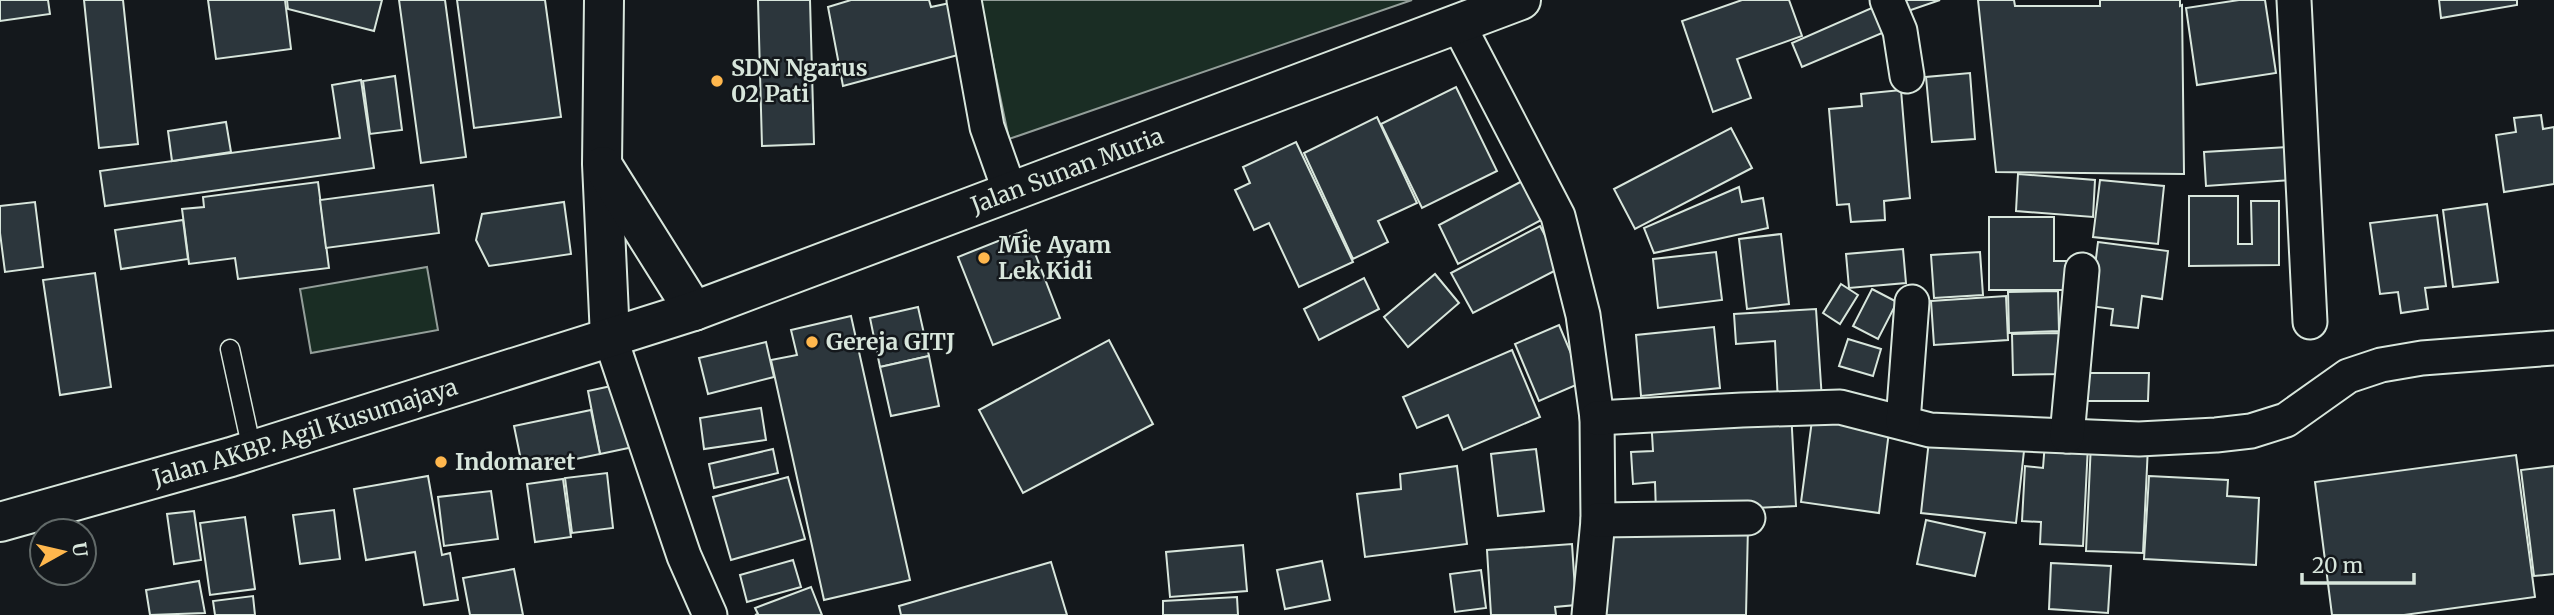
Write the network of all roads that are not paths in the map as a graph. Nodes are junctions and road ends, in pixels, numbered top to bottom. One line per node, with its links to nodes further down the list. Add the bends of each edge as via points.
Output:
1 (604, 0): 8 (main road)
2 (964, 0): 9 (street, via 987,127)
3 (1521, 0): 6 (main road, Jalan Sunan Muria)
4 (1887, 0): 7 (street, via 1900,31)
5 (2294, 0): 13 (street)
6 (1457, 22): 9 (main road, Jalan Sunan Muria); 17 (street, via 1558,216 1583,315)
7 (1907, 76)
8 (601, 164): 12 (main road); 14 (main road)
9 (1010, 192): 12 (main road, Jalan Sunan Muria)
10 (2082, 270): 19 (street)
11 (1912, 302): 18 (street)
12 (694, 311): 14 (main road, Jalan Sunan Muria)
13 (2310, 322)
14 (610, 337): 20 (main road, Jalan AKBP. Agil Kusumajaya); 24 (street, via 684,556)
15 (2554, 348): 19 (street, via 2381,365 2348,376 2286,420 2251,431 2138,439)
16 (230, 349): 20 (lane)
17 (1597, 418): 18 (street, via 1840,407); 22 (street)
18 (1903, 422): 19 (street, via 1930,430)
19 (2067, 436)
20 (252, 450): 23 (main road, Jalan AKBP. Agil Kusumajaya)
21 (1748, 519): 22 (street)
22 (1598, 520): 25 (street)
23 (0, 522)
24 (710, 615)
25 (1589, 615)

